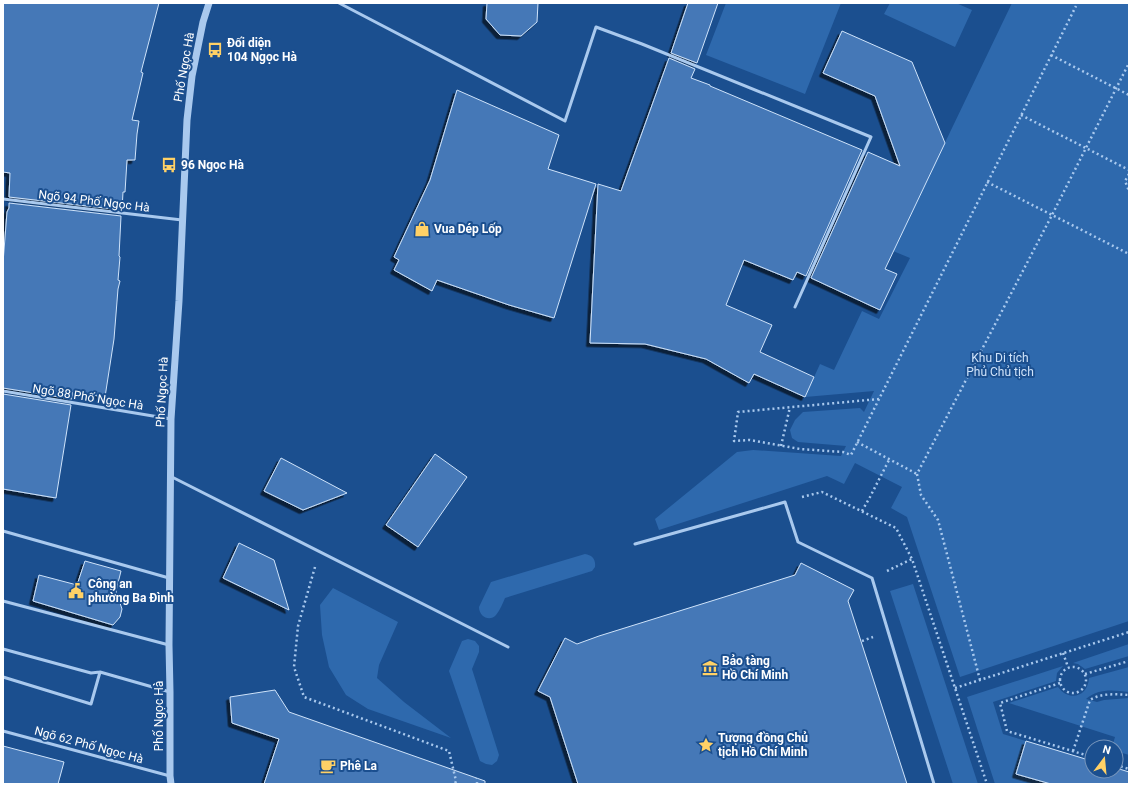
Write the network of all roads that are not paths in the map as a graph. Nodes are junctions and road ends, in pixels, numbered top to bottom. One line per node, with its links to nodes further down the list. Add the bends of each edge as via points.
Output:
1 (208, 3): 4 (street, Phố Ngọc Hà, via 191,83 186,128)
2 (339, 3): 5 (lane, via 565,122 596,27 871,137)
3 (3, 199): 4 (lane, Ngõ 94 Phố Ngọc Hà)
4 (182, 220): 7 (street, Phố Ngọc Hà)
5 (795, 307)
6 (3, 392): 7 (lane, Ngõ 88 Phố Ngọc Hà)
7 (171, 420): 8 (street, Phố Ngọc Hà)
8 (170, 476): 11 (street, Phố Ngọc Hà); 14 (lane)
9 (3, 531): 11 (lane)
10 (635, 544): 21 (lane, via 785,502 798,542 872,578)
11 (170, 578): 13 (street, Phố Ngọc Hà)
12 (3, 601): 13 (lane)
13 (169, 645): 18 (street, Phố Ngọc Hà)
14 (508, 647)
15 (3, 649): 16 (lane, via 91,673)
16 (100, 672): 17 (lane, via 91,704); 18 (lane)
17 (3, 678)
18 (170, 692): 20 (street, Phố Ngọc Hà)
19 (3, 730): 20 (lane, Ngõ 62 Phố Ngọc Hà)
20 (170, 780)
21 (934, 784)

